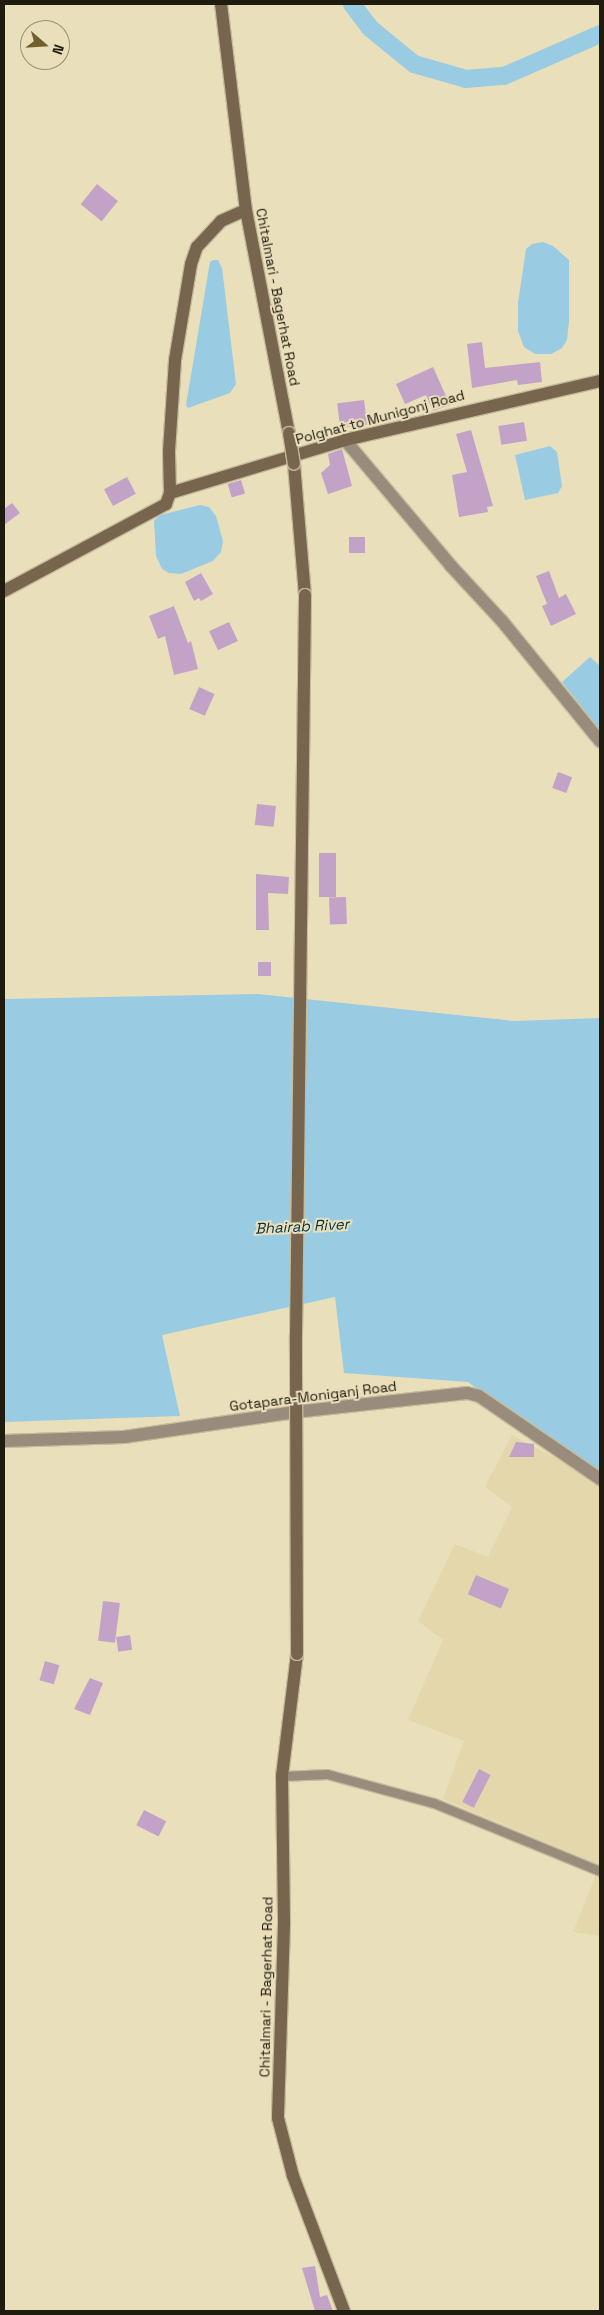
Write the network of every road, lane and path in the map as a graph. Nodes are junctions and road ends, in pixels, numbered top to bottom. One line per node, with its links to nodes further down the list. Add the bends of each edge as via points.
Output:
1 (221, 4): 2 (main road, Chitalmari - Bagerhat Road)
2 (246, 210): 5 (main road, via 221,221 198,248 191,264 172,388); 10 (main road, Chitalmari - Bagerhat Road, bridge, via 294,464 304,595 296,1326 297,1654)
3 (600, 381): 4 (main road, Polghat to Munigonj Road)
4 (345, 440): 5 (main road, Polghat to Munigonj Road); 7 (street, via 502,621)
5 (170, 493): 6 (main road, via 166,504 145,517)
6 (4, 590)
7 (600, 741)
8 (4, 1441): 9 (street, Gotapara-Moniganj Road, via 124,1437 295,1412 468,1393 478,1396)
9 (600, 1479)
10 (282, 1776): 11 (lane, via 327,1774 434,1803); 12 (main road, Chitalmari - Bagerhat Road, via 284,1925 278,2118 294,2176)
11 (600, 1871)
12 (344, 2311)

